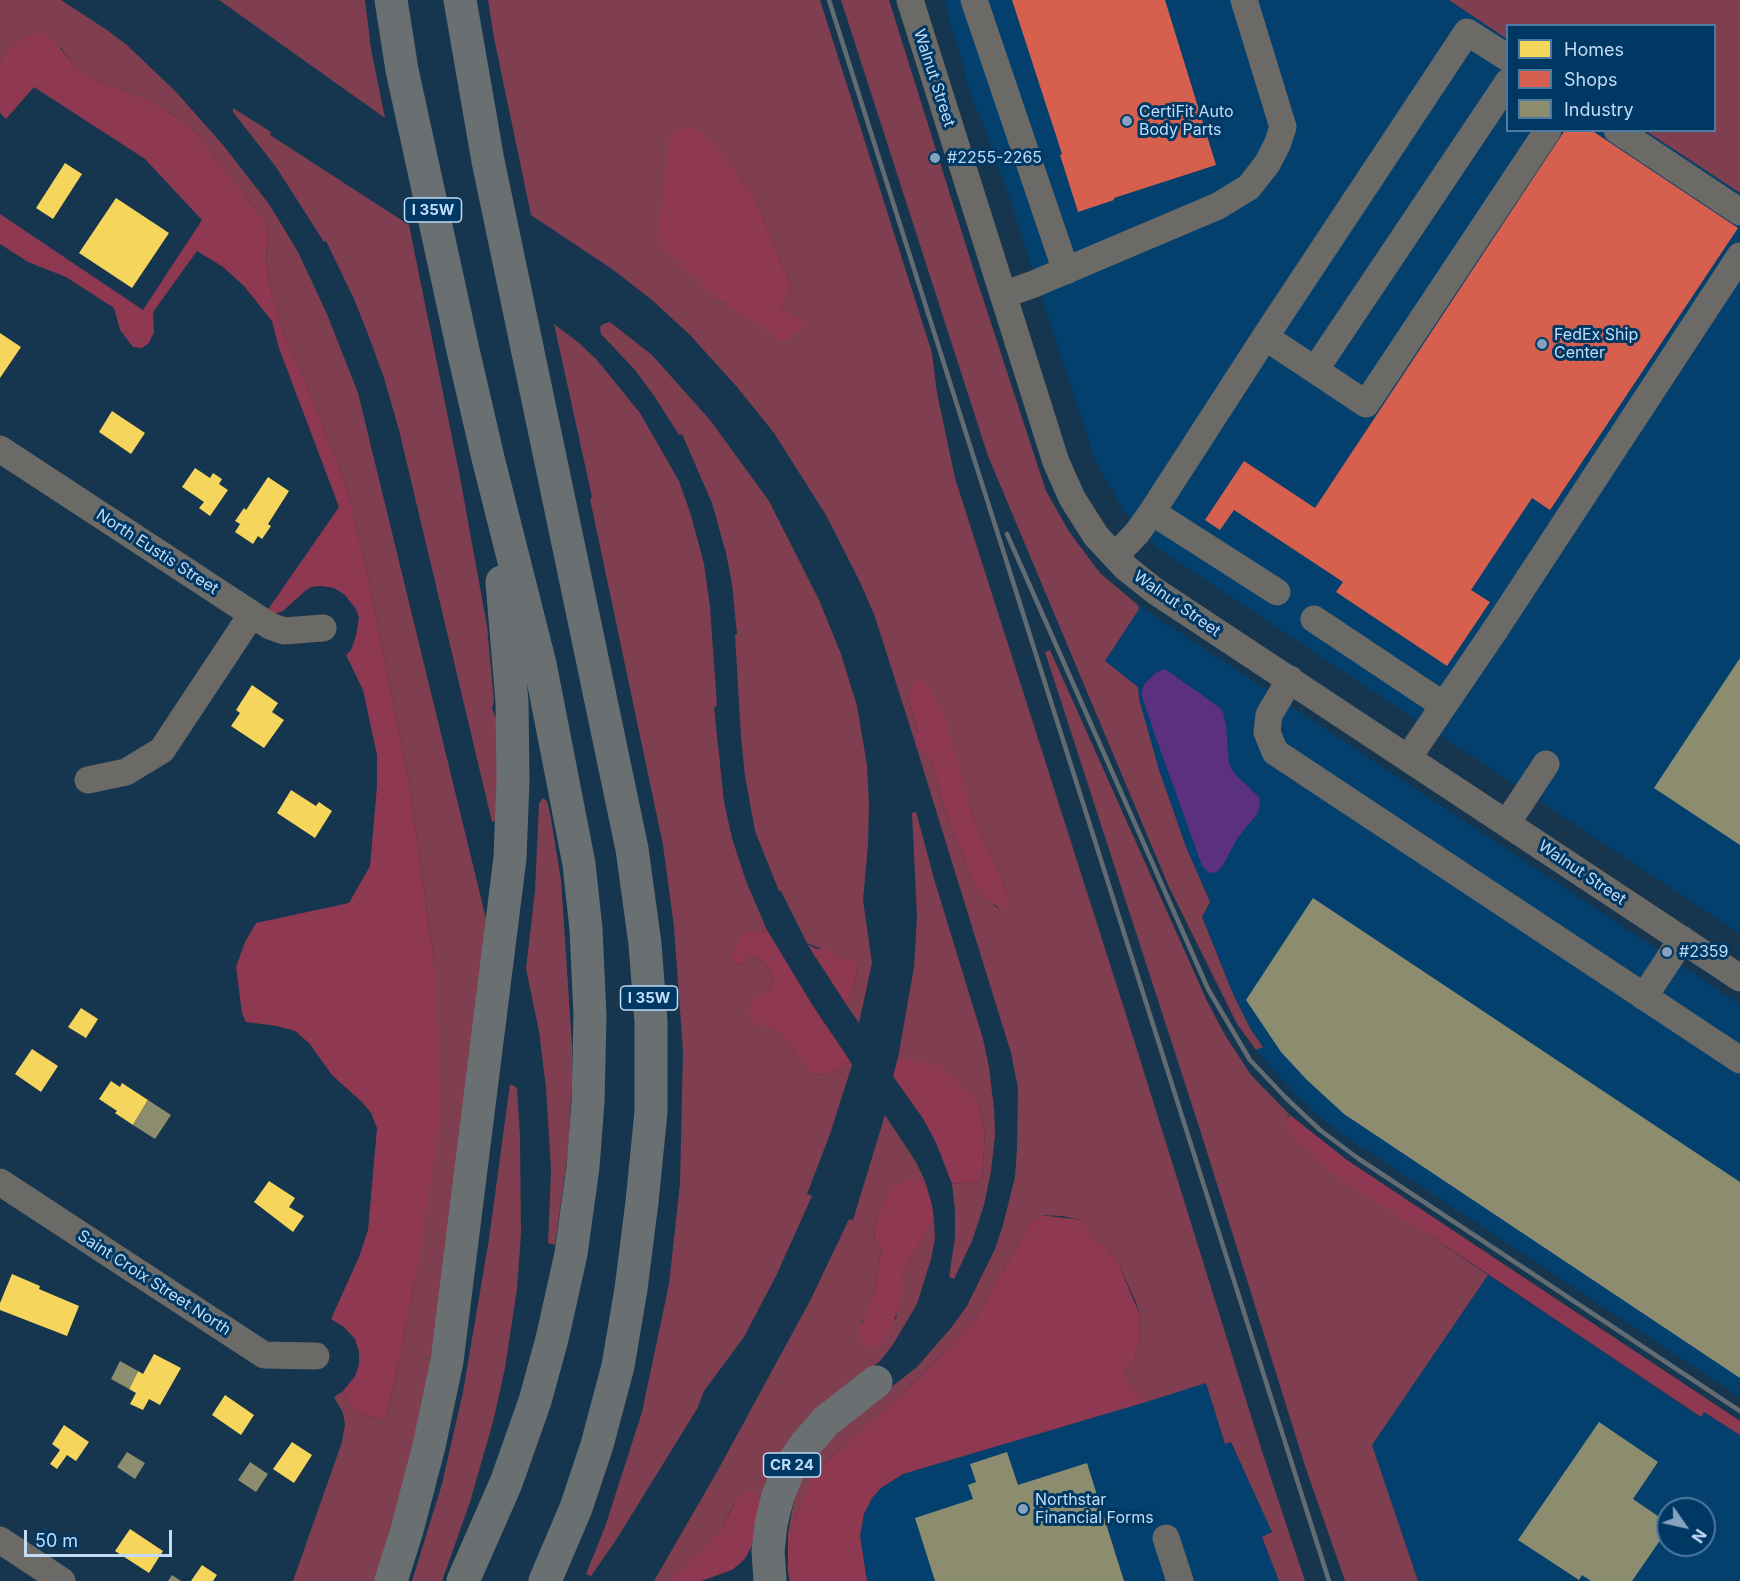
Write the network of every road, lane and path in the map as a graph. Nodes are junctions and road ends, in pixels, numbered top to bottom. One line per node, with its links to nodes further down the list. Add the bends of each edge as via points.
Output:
1 (391, 0): 17 (highway, I 35W, via 402,70)
2 (459, 0): 42 (highway, I 35W, via 488,161 632,849 651,1022 651,1112 618,1366 594,1456)
3 (909, 0): 13 (street, Walnut Street)
4 (974, 0): 12 (street)
5 (1244, 0): 12 (street, via 1283,127 1267,164 1249,187 1218,206)
6 (1506, 57): 14 (street, via 1467,32)
7 (1506, 85): 15 (street)
8 (1547, 132): 15 (street, via 1365,404)
9 (1620, 132): 10 (street)
10 (1740, 212)
11 (1740, 256): 25 (street)
12 (1066, 271): 13 (street)
13 (1003, 296): 19 (street, Walnut Street, via 1056,462 1072,498 1096,536)
14 (1265, 337): 15 (street); 18 (street)
15 (1315, 370)
16 (0, 449): 21 (street, North Eustis Street)
17 (488, 458): 40 (highway, via 512,702 510,858 447,1361 429,1446); 41 (highway, I 35W, via 540,664 579,864 590,1005 589,1092 571,1254 552,1339 506,1484)
18 (1152, 512): 19 (street); 20 (street)
19 (1115, 556): 24 (street, Walnut Street, via 1155,591)
20 (1277, 592)
21 (252, 614): 23 (street, North Eustis Street, via 284,631); 28 (street, via 162,750 126,772)
22 (1314, 619): 25 (street)
23 (323, 628)
24 (1290, 679): 26 (street, Walnut Street); 32 (street, via 1269,715 1268,732 1275,752)
25 (1443, 705): 26 (street)
26 (1408, 758): 29 (street, Walnut Street)
27 (1546, 764): 29 (street)
28 (88, 780)
29 (1507, 823): 30 (street, Walnut Street)
30 (1682, 939): 31 (street, Walnut Street); 32 (street)
31 (1740, 978)
32 (1644, 997): 33 (street)
33 (1740, 1060)
34 (0, 1182): 35 (street, Saint Croix Street North, via 264,1355)
35 (316, 1356)
36 (876, 1382): 43 (highway, CR 24, via 826,1421 789,1469 771,1524)
37 (1166, 1538): 44 (street)
38 (0, 1540): 39 (street)
39 (62, 1581)
40 (391, 1581)
41 (463, 1581)
42 (545, 1581)
43 (769, 1581)
44 (1180, 1581)

